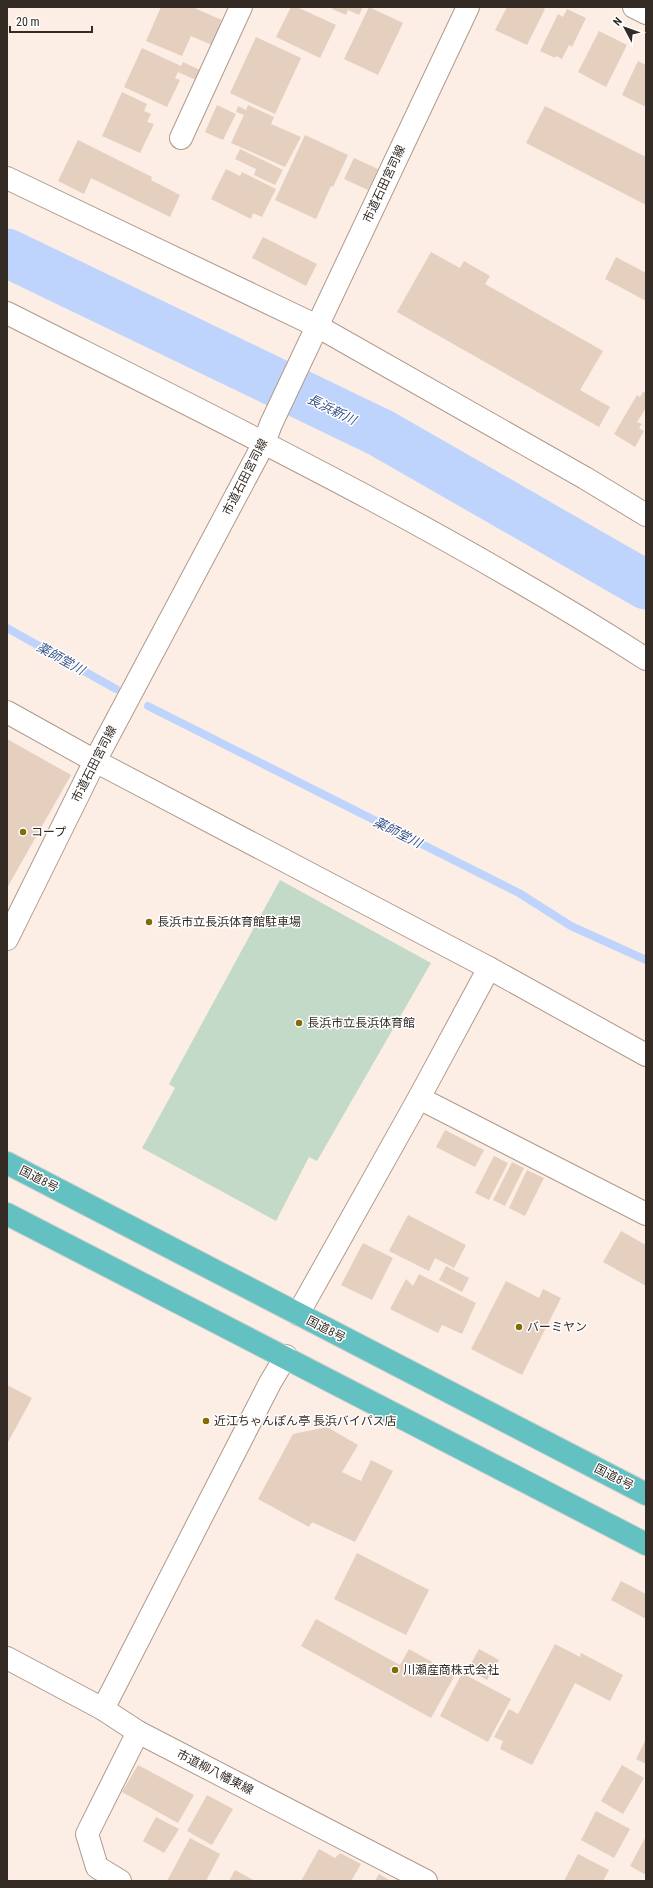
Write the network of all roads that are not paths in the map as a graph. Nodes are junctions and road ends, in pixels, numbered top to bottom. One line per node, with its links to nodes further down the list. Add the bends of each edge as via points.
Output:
1 (241, 7): 5 (street)
2 (468, 7): 8 (street, 市道石田宮司線)
3 (634, 7): 4 (street)
4 (646, 13)
5 (180, 138)
6 (7, 178): 8 (street)
7 (7, 313): 9 (street)
8 (317, 326): 9 (street, 市道石田宮司線); 10 (street, via 586,478)
9 (267, 433): 11 (street, via 579,616); 13 (street, 市道石田宮司線)
10 (646, 515)
11 (646, 659)
12 (7, 712): 13 (street)
13 (95, 761): 14 (street, 市道石田宮司線); 15 (street)
14 (7, 939)
15 (489, 968): 16 (street); 17 (street)
16 (646, 1055)
17 (419, 1098): 20 (street); 21 (street)
18 (7, 1163): 21 (highway, 国道8号)
19 (7, 1214): 22 (highway)
20 (646, 1214)
21 (298, 1314): 23 (highway, 国道8号)
22 (286, 1356): 24 (highway); 26 (street)
23 (646, 1494)
24 (646, 1544)
25 (7, 1658): 26 (street, 市道柳八幡東線)
26 (103, 1709): 27 (street, 市道柳八幡東線)
27 (138, 1732): 28 (street, via 86,1834 97,1867); 29 (street, 市道柳八幡東線)
28 (120, 1881)
29 (426, 1881)

